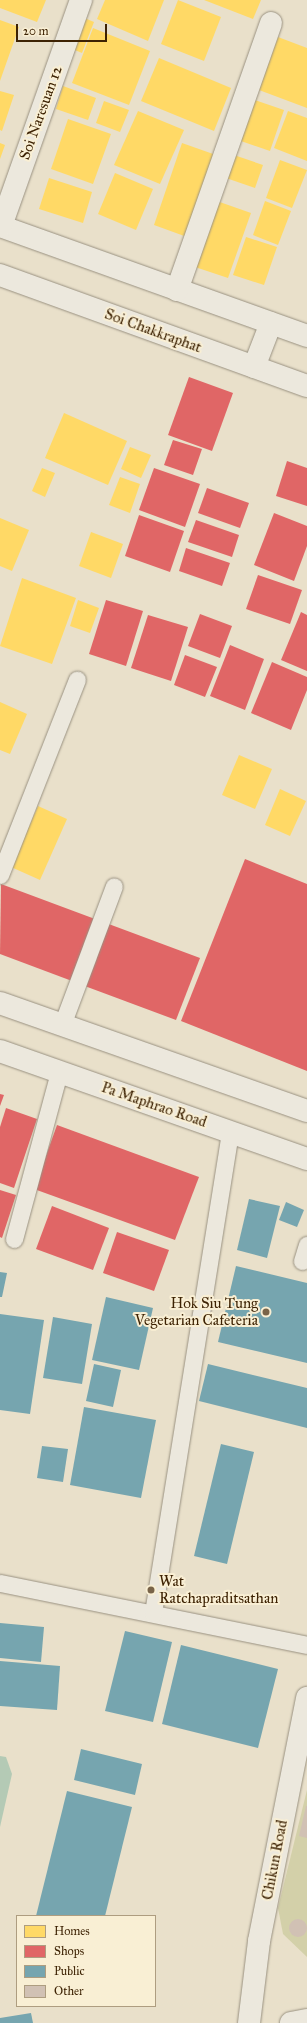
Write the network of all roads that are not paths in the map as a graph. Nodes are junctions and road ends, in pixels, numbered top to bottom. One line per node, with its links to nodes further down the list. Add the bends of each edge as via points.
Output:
1 (81, 0): 3 (street, Soi Naresuan 12)
2 (271, 23): 5 (street)
3 (0, 226): 5 (street)
4 (0, 275): 8 (street, Soi Chakkraphat)
5 (177, 290): 6 (street)
6 (271, 323): 7 (street); 8 (street)
7 (307, 336)
8 (254, 368): 9 (street, Soi Chakkraphat)
9 (307, 386)
10 (77, 680): 11 (lane)
11 (0, 875)
12 (114, 886): 14 (lane)
13 (0, 1003): 14 (street)
14 (62, 1025): 17 (street)
15 (0, 1051): 16 (street, Pa Maphrao Road)
16 (59, 1072): 18 (street, Pa Maphrao Road); 20 (lane)
17 (307, 1111)
18 (230, 1132): 19 (street, Pa Maphrao Road); 22 (lane)
19 (307, 1159)
20 (14, 1239)
21 (0, 1584): 22 (lane)
22 (153, 1613): 23 (lane)
23 (307, 1645)
24 (307, 1698): 25 (street, Chikun Road, via 259,1941)
25 (248, 2023)

